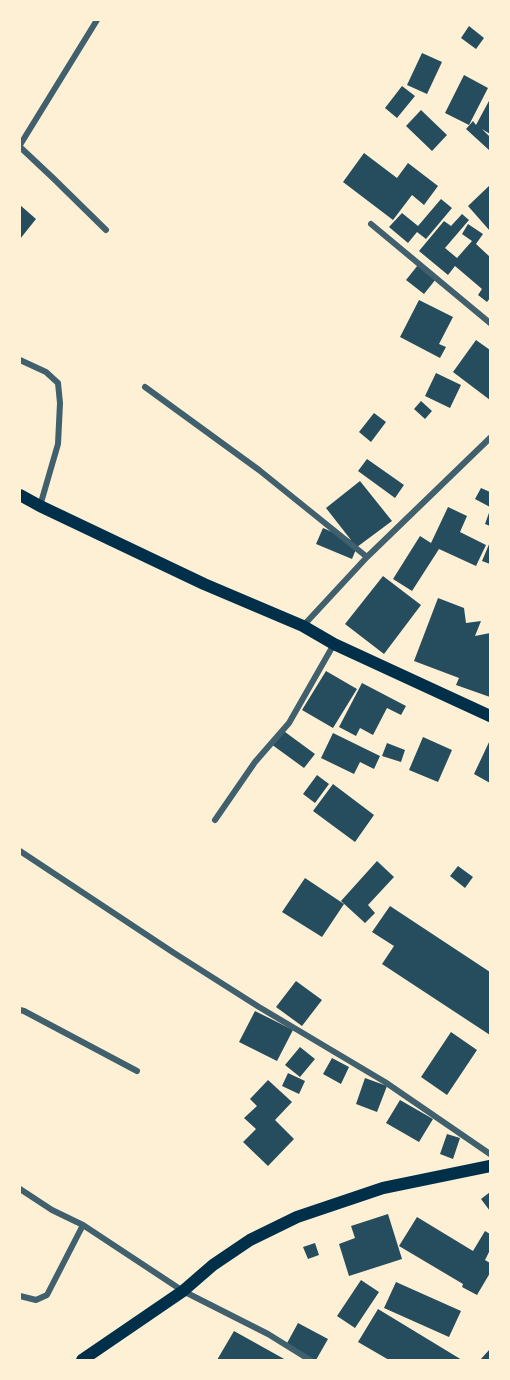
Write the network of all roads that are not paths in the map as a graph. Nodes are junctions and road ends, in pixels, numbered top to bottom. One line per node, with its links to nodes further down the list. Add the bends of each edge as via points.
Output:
1 (97, 20): 2 (street)
2 (20, 146): 4 (street)
3 (371, 224): 5 (street)
4 (106, 230)
5 (490, 323)
6 (20, 360): 10 (street, via 58,383 58,444)
7 (145, 387): 11 (street, via 259,470)
8 (490, 438): 11 (street)
9 (20, 495): 10 (main road)
10 (40, 506): 12 (main road)
11 (367, 557): 12 (street)
12 (303, 626): 13 (main road)
13 (334, 644): 14 (main road); 15 (street, via 289,723 255,762)
14 (490, 716)
15 (215, 820)
16 (20, 851): 19 (street, via 193,965 385,1082)
17 (20, 1010): 18 (street)
18 (137, 1071)
19 (490, 1154)
20 (490, 1166): 23 (main road, via 383,1188 297,1217 250,1240)
21 (20, 1189): 22 (street)
22 (83, 1226): 23 (street); 24 (street, via 47,1295 36,1300)
23 (183, 1290): 25 (main road); 26 (street)
24 (20, 1296)
25 (82, 1360)
26 (310, 1360)

